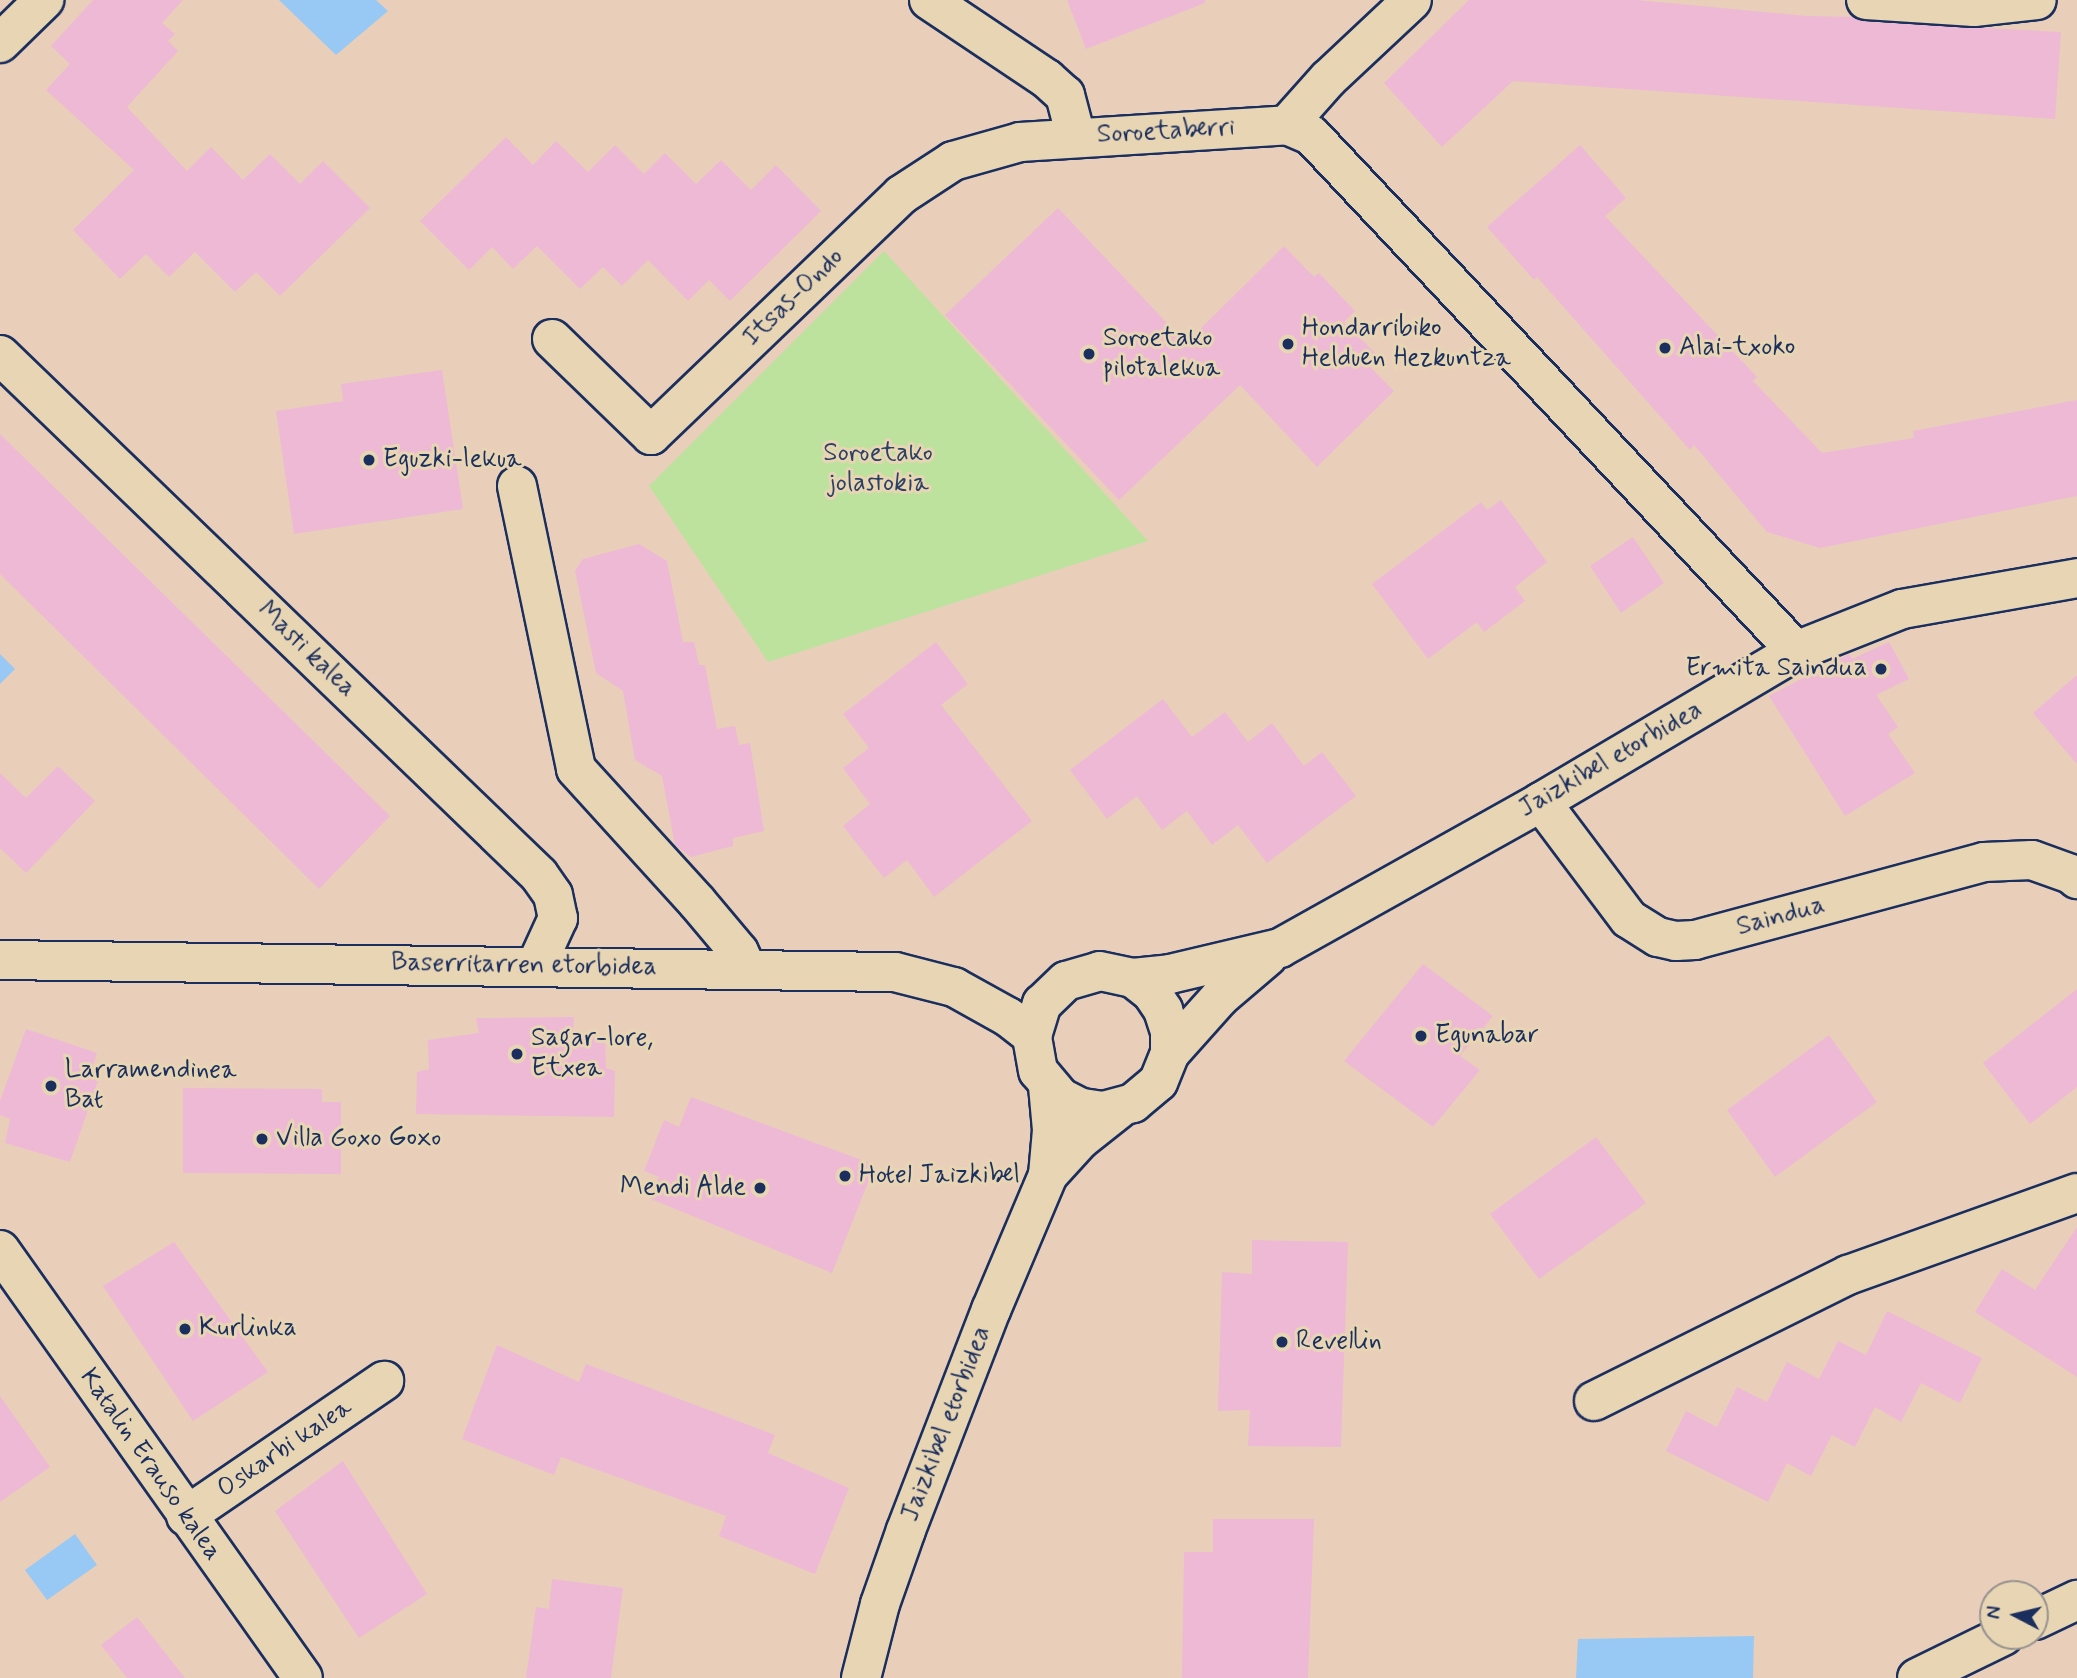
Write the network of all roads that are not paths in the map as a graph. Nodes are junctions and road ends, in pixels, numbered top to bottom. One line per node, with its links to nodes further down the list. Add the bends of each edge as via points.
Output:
1 (44, 0): 6 (street)
2 (929, 0): 8 (street, Soroetaberri, via 1065,95)
3 (1412, 0): 7 (street, via 1328,79)
4 (1866, 0): 5 (street, via 1974,8)
5 (2037, 0)
6 (0, 43)
7 (1287, 125): 8 (street, Soroetaberri); 13 (street, via 1311,135)
8 (1076, 136): 9 (street, Itsas-Ondo, via 1020,142 953,161 901,195 651,435)
9 (552, 339)
10 (0, 355): 18 (street, Masti kalea, via 539,875 553,895 558,918)
11 (517, 486): 19 (street, via 576,769 705,912 739,952)
12 (2077, 578): 13 (street, Jaizkibel etorbidea, via 1902,609)
13 (1796, 651): 14 (street, Jaizkibel etorbidea)
14 (1541, 802): 15 (street, Saindua, via 1629,919 1658,937 1676,940 1704,938 1984,862 2032,860); 16 (street, Jaizkibel etorbidea)
15 (2077, 879)
16 (1280, 948): 20 (street, Jaizkibel etorbidea, via 1207,967); 22 (street, Jaizkibel etorbidea, via 1220,997)
17 (0, 960): 18 (street, Baserritarren etorbidea)
18 (536, 966): 19 (street, Baserritarren etorbidea)
19 (747, 969): 21 (street, Baserritarren etorbidea, via 864,970 925,978 982,1001)
20 (1133, 978): 21 (street, Jaizkibel etorbidea, via 1100,971 1066,981 1042,1004); 22 (street, via 1151,992 1163,1010 1170,1031)
21 (1032, 1037): 23 (street, Jaizkibel etorbidea, via 1038,1071)
22 (1170, 1054): 24 (street, Jaizkibel etorbidea, via 1152,1088)
23 (1048, 1086): 24 (street, Jaizkibel etorbidea, via 1081,1108); 25 (street, Jaizkibel etorbidea, via 1052,1130)
24 (1119, 1108): 25 (street, Jaizkibel etorbidea)
25 (1048, 1175): 35 (street, Jaizkibel etorbidea, via 906,1530)
26 (2077, 1193): 29 (street, via 1848,1275)
27 (0, 1250): 30 (street, Katalin Erauso kalea)
28 (384, 1381): 30 (street, Oskarbi kalea)
29 (1594, 1401)
30 (186, 1516): 34 (street, Katalin Erauso kalea)
31 (2077, 1600): 32 (street)
32 (2049, 1613)
33 (1979, 1648): 36 (street)
34 (303, 1678)
35 (861, 1678)
36 (1917, 1678)

